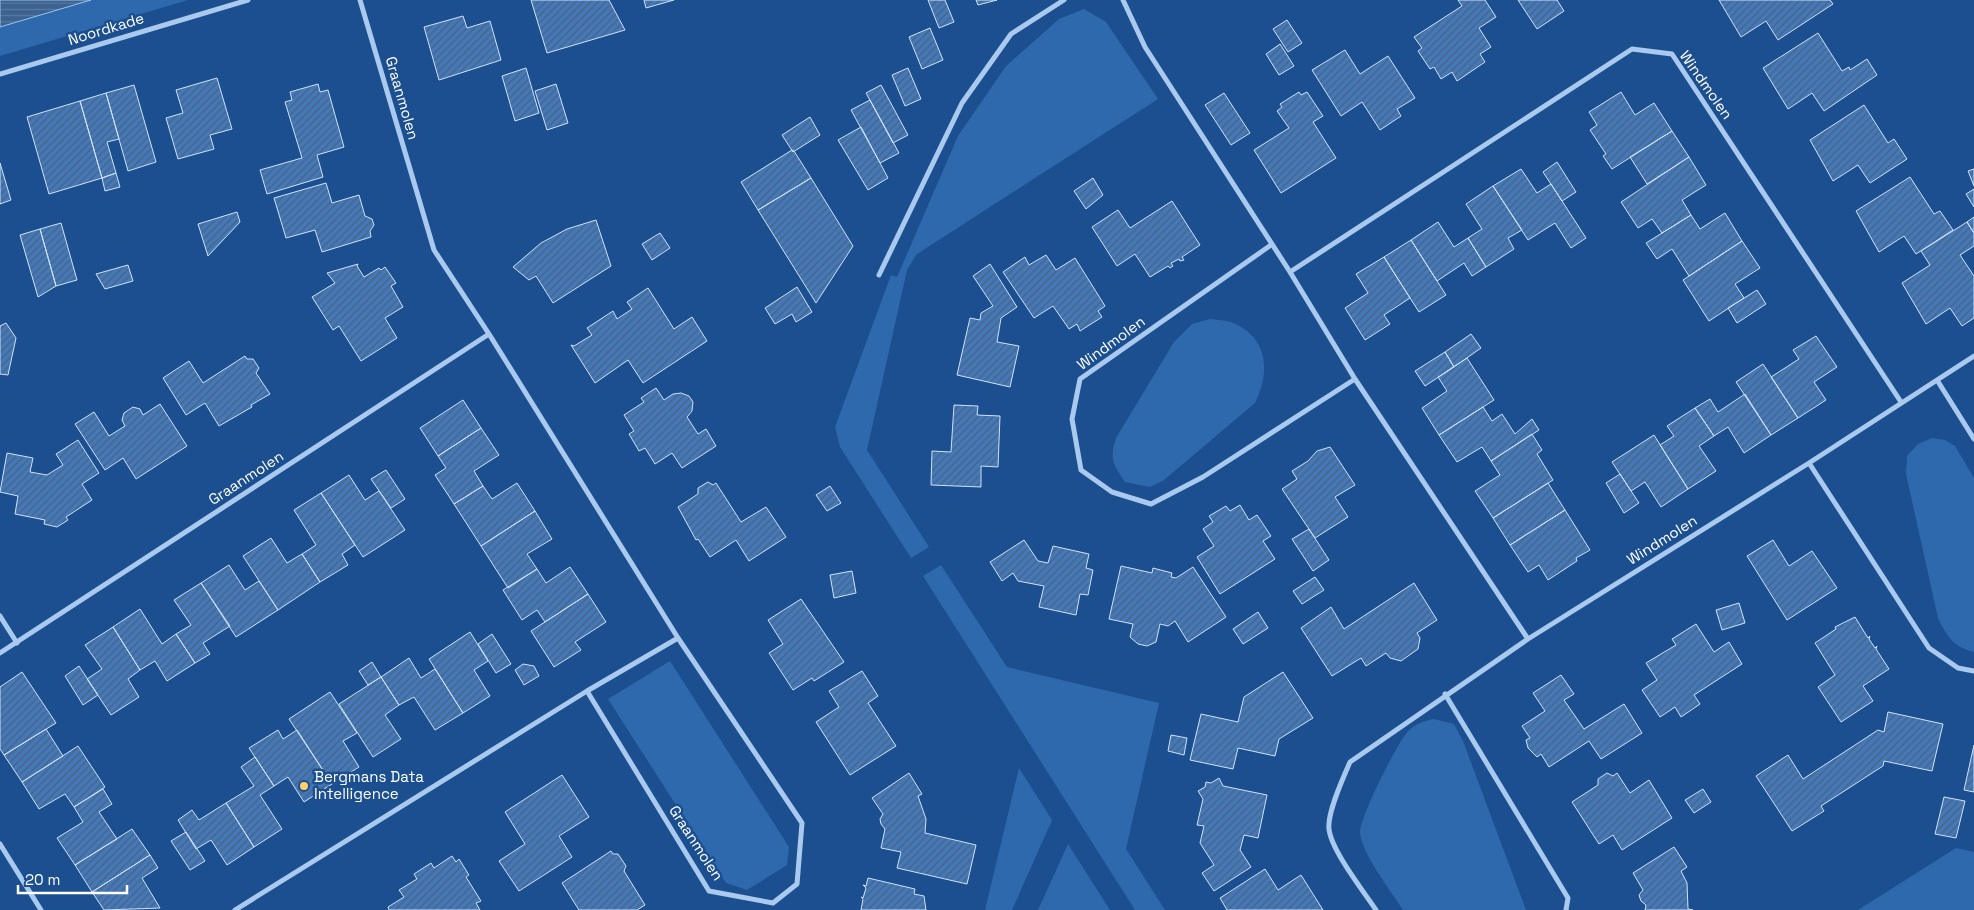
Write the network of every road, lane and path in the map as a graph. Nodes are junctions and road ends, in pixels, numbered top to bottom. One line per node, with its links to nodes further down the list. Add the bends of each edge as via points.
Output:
1 (248, 0): 5 (street, Noordkade)
2 (360, 0): 9 (street, Graanmolen, via 434,250)
3 (1064, 0): 8 (street, via 1011,34 962,102)
4 (1123, 0): 6 (street, via 1145,46)
5 (0, 74)
6 (1271, 245): 7 (street); 11 (street, Windmolen, via 1080,378 1072,420 1081,470 1112,492 1151,504 1203,476)
7 (1290, 272): 11 (street); 13 (street, Windmolen, via 1632,49 1672,54)
8 (879, 275)
9 (489, 334): 17 (street, Graanmolen); 19 (street, Graanmolen)
10 (1974, 356): 12 (street, Windmolen)
11 (1355, 378): 18 (street)
12 (1937, 380): 13 (street, Windmolen); 14 (street)
13 (1901, 402): 15 (street, Windmolen)
14 (1974, 439)
15 (1809, 463): 18 (street, Windmolen); 21 (street, via 1929,648 1958,668)
16 (0, 616): 19 (street)
17 (678, 638): 22 (street); 22 (street, Graanmolen, via 802,823 797,884 773,903 709,891)
18 (1528, 639): 23 (street, Windmolen)
19 (17, 643): 20 (street, Graanmolen)
20 (0, 653)
21 (1974, 671)
22 (587, 691): 26 (street)
23 (1445, 694): 27 (street, Windmolen, via 1350,762 1336,794 1328,829 1339,854); 28 (street, via 1568,898)
24 (0, 844): 25 (street)
25 (42, 910)
26 (235, 910)
27 (1376, 910)
28 (1566, 910)

